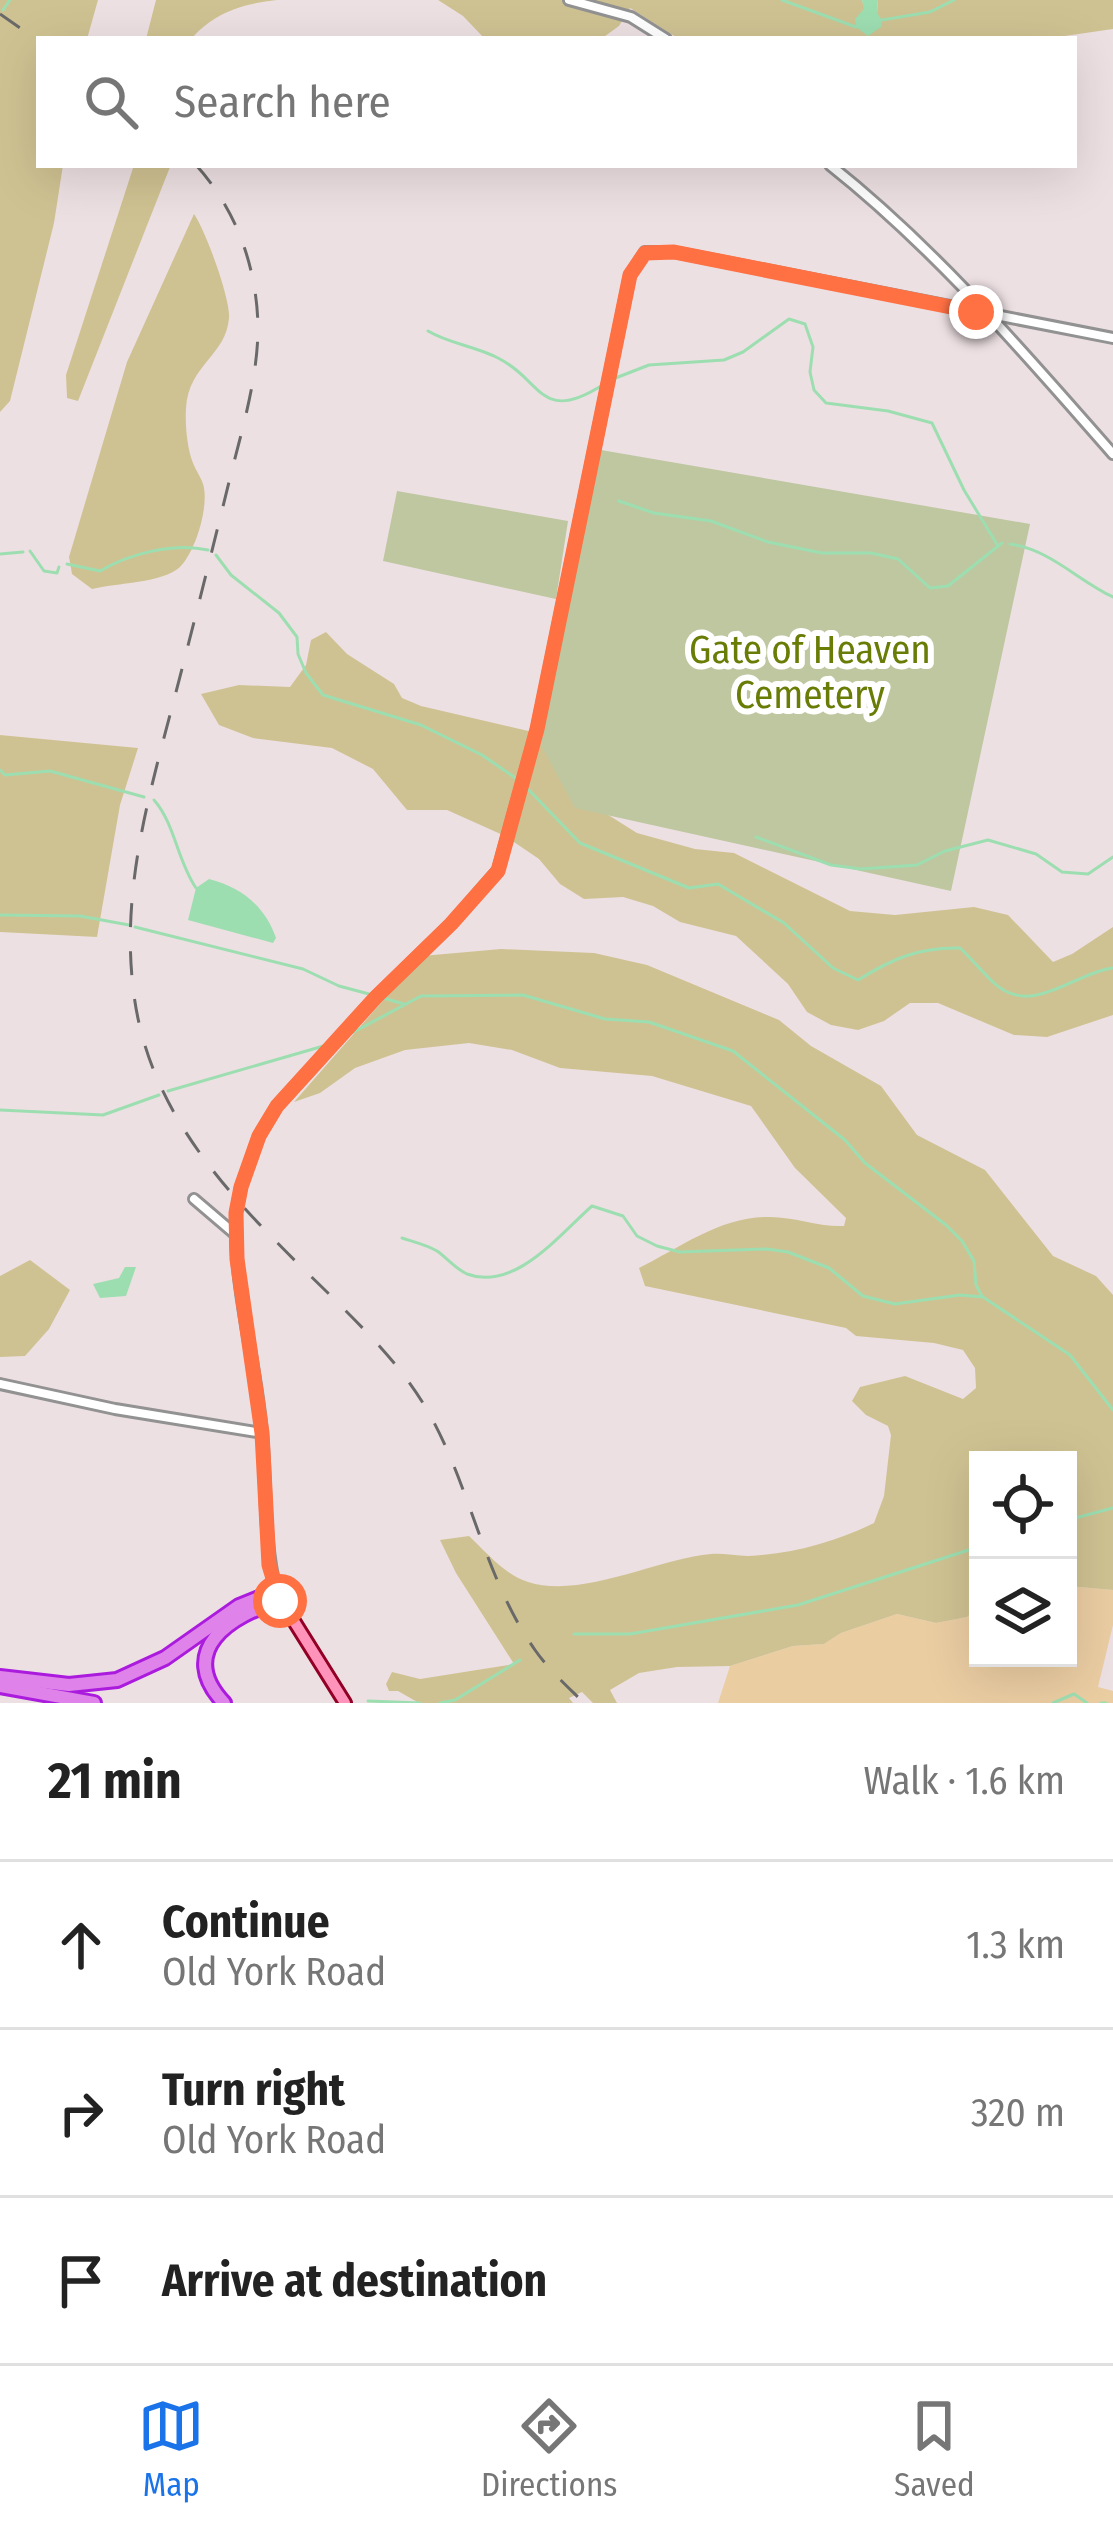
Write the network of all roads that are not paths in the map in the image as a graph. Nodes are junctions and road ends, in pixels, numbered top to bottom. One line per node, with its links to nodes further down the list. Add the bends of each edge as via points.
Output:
1 (568, 0): 2 (street, via 631,17)
2 (661, 36)
3 (834, 168): 4 (street)
4 (990, 314): 5 (street); 6 (street); 8 (street, bridge, via 674,252 636,261 537,729 498,871 277,1106 241,1187)
5 (1113, 338)
6 (1113, 454)
7 (194, 1199): 8 (street)
8 (235, 1234): 10 (street)
9 (0, 1384): 10 (street)
10 (262, 1433): 11 (street)
11 (278, 1596): 12 (highway, via 238,1606 165,1658 117,1680); 14 (highway, via 216,1634 206,1666); 15 (main road)
12 (0, 1682): 13 (highway)
13 (94, 1703)
14 (224, 1703)
15 (345, 1703)

